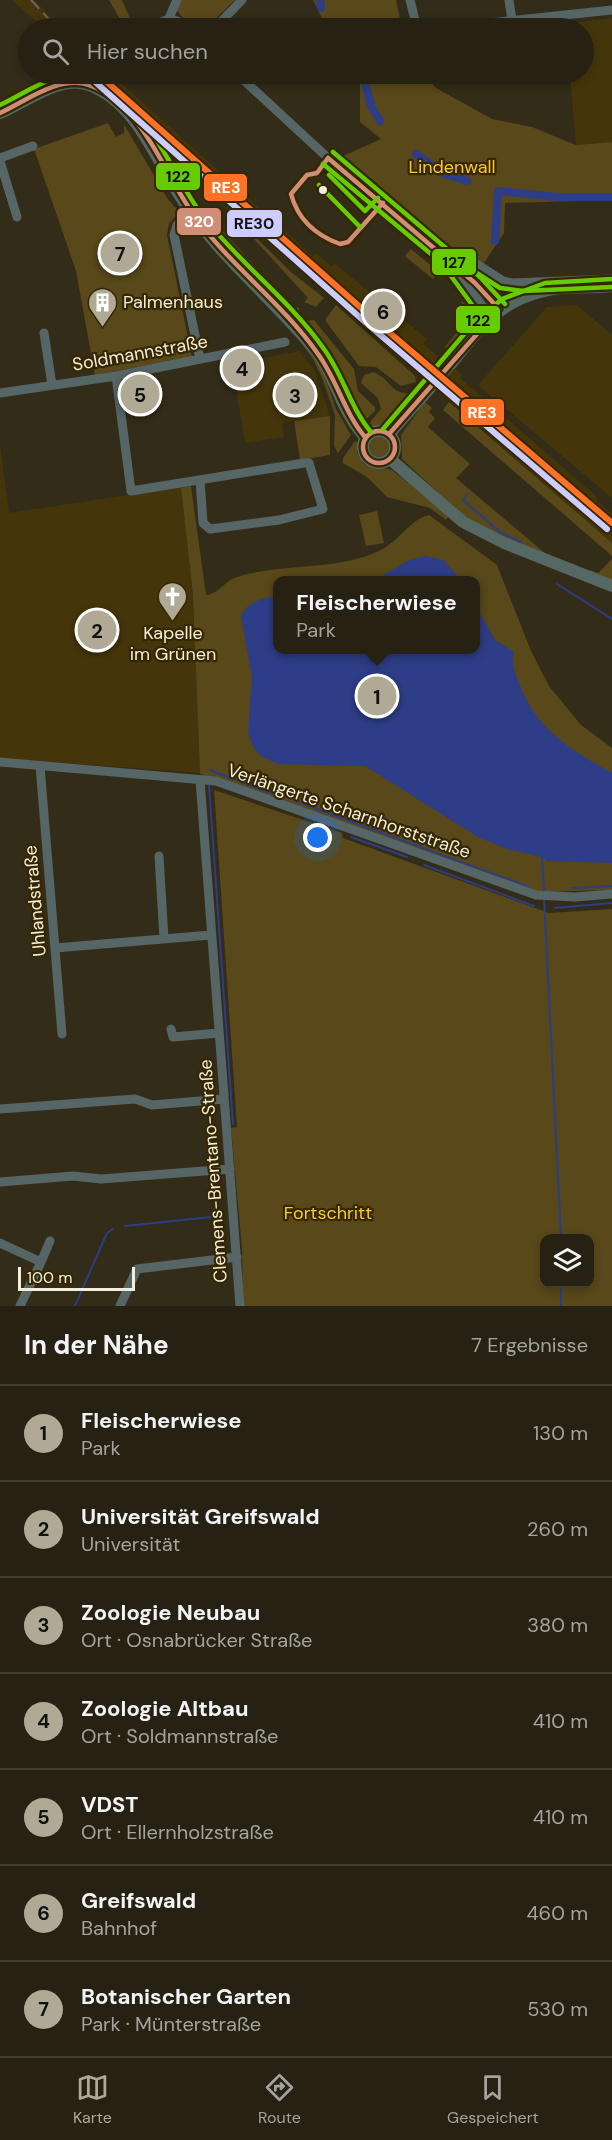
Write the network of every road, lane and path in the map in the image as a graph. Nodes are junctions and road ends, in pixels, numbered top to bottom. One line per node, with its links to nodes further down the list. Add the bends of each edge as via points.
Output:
1 (177, 0): 6 (street)
2 (242, 0): 7 (street)
3 (410, 0): 8 (street)
4 (509, 0): 9 (street)
5 (612, 10): 10 (street)
6 (169, 18)
7 (225, 18)
8 (414, 18)
9 (512, 18)
10 (532, 18)
11 (62, 84): 14 (main road)
12 (84, 84): 17 (main road, via 96,88 122,109 146,137)
13 (248, 84): 19 (street)
14 (0, 113)
15 (33, 146): 16 (street)
16 (0, 159): 18 (street)
17 (190, 213): 25 (street, via 177,225 174,234); 32 (main road, via 312,346 333,378 342,406)
18 (17, 217)
19 (435, 248): 20 (street, via 469,259 512,283); 22 (street)
20 (612, 279)
21 (612, 286): 22 (main road, via 546,290 518,299)
22 (495, 313): 26 (main road)
23 (44, 333): 28 (street)
24 (285, 342): 25 (street, Soldmannstraße)
25 (200, 359): 27 (street, Soldmannstraße)
26 (451, 364)
27 (116, 376): 28 (street, Soldmannstraße); 34 (street, via 131,491)
28 (52, 385): 30 (street, Soldmannstraße)
29 (429, 389): 31 (main road)
30 (0, 393)
31 (389, 434): 32 (main road, via 375,431); 33 (main road, via 395,444)
32 (365, 437): 33 (main road, via 363,452 369,461 380,463)
33 (390, 459): 35 (main road, via 463,522 504,543)
34 (200, 480): 34 (street, via 309,463 323,509 279,520 210,529 203,523)
35 (612, 586)
36 (0, 762): 37 (street, Verlängerte Scharnhorststraße)
37 (40, 766): 38 (street, Verlängerte Scharnhorststraße); 43 (street, Uhlandstraße)
38 (200, 780): 40 (street, Verlängerte Scharnhorststraße, via 256,794 544,896); 41 (street, Clemens-Brentano-Straße)
39 (159, 856): 42 (street)
40 (612, 894)
41 (211, 935): 42 (street); 45 (street, Clemens-Brentano-Straße)
42 (164, 939): 43 (street)
43 (56, 948): 46 (street, Uhlandstraße)
44 (171, 1029): 45 (street, Clemens-Brentano-Straße, via 173,1037)
45 (219, 1033): 47 (street, Clemens-Brentano-Straße)
46 (62, 1034)
47 (224, 1099): 48 (street, via 152,1105 135,1099); 49 (street, Clemens-Brentano-Straße)
48 (0, 1109)
49 (230, 1169): 50 (street); 53 (street, Clemens-Brentano-Straße)
50 (0, 1182)
51 (50, 1241): 54 (street)
52 (0, 1243): 54 (street)
53 (237, 1257): 56 (street, via 137,1269); 57 (street, Clemens-Brentano-Straße)
54 (41, 1262): 55 (street)
55 (20, 1306)
56 (120, 1306)
57 (240, 1306)

